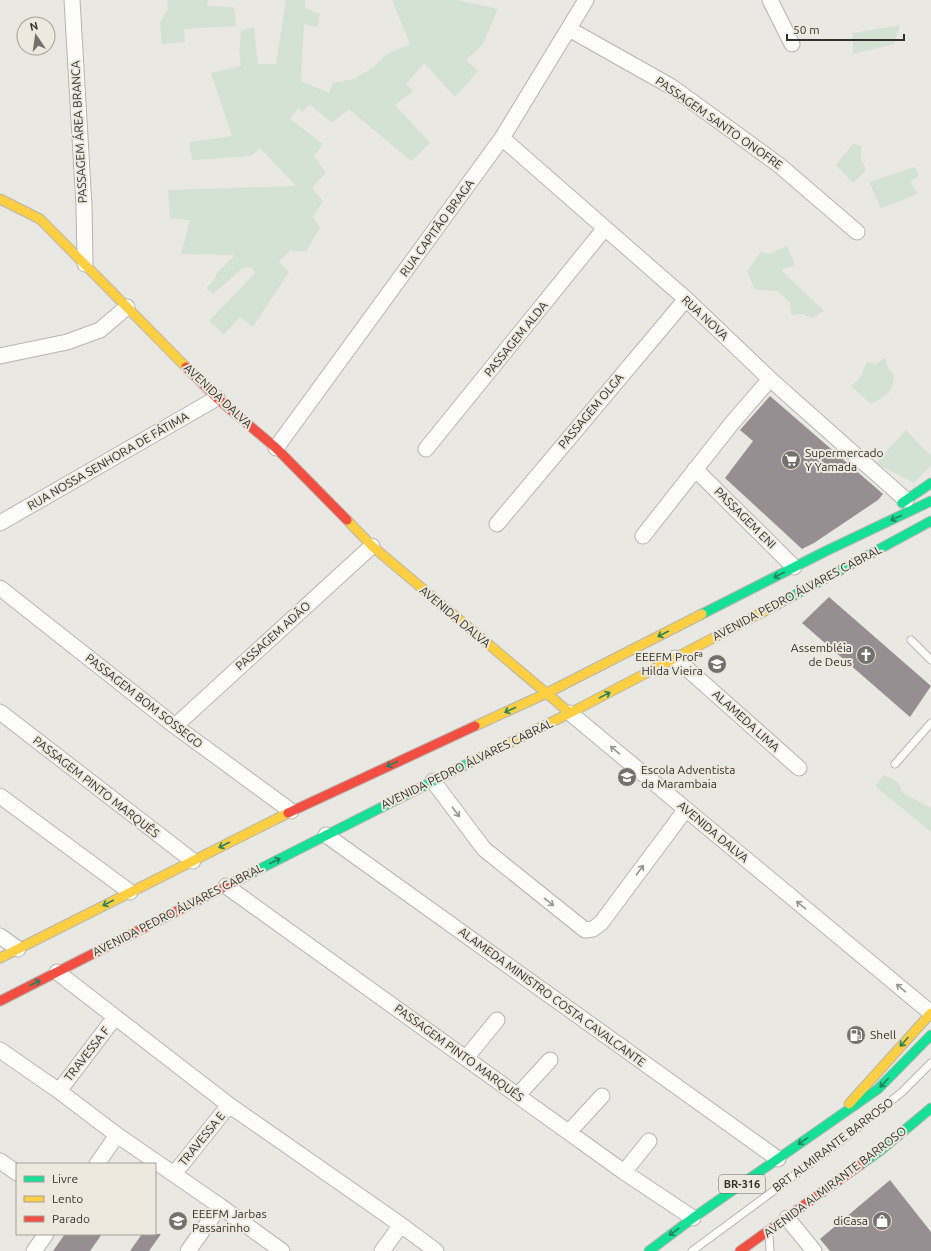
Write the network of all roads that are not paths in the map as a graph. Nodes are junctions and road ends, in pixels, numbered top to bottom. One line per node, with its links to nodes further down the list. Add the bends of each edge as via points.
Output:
1 (72, 0): 10 (street, PASSAGEM ÁREA BRANCA)
2 (586, 0): 4 (street, RUA CAPITÃO BRAGA)
3 (770, 0): 5 (street)
4 (569, 29): 6 (street, RUA CAPITÃO BRAGA); 9 (street, PASSAGEM SANTO ONOFRE, via 678,92 779,164)
5 (792, 44)
6 (502, 138): 8 (street, RUA NOVA); 16 (street, RUA CAPITÃO BRAGA)
7 (0, 199): 10 (main road, AVENIDA DALVA, via 40,219)
8 (605, 228): 11 (street, RUA NOVA); 17 (street, PASSAGEM ALDA)
9 (857, 232)
10 (85, 264): 12 (main road, AVENIDA DALVA)
11 (686, 299): 14 (street, RUA NOVA); 24 (street, PASSAGEM OLGA)
12 (127, 307): 13 (street, via 100,330 67,342); 15 (main road, AVENIDA DALVA)
13 (0, 356)
14 (770, 379): 18 (street); 20 (street, RUA NOVA)
15 (217, 398): 16 (main road, AVENIDA DALVA); 23 (street, RUA NOSSA SENHORA DE FÁTIMA)
16 (276, 448): 26 (main road, AVENIDA DALVA)
17 (426, 449)
18 (695, 469): 25 (street); 28 (street, PASSAGEM ENI)
19 (931, 483): 20 (main road)
20 (906, 500): 27 (main road)
21 (931, 501): 27 (main road, one-way to 27)
22 (931, 521): 31 (main road, AVENIDA PEDRO ÁLVARES CABRAL)
23 (0, 523)
24 (497, 524)
25 (643, 536)
26 (372, 546): 35 (main road, AVENIDA DALVA); 39 (street, PASSAGEM ADÃO)
27 (826, 551): 28 (main road, AVENIDA PEDRO ÁLVARES CABRAL)
28 (794, 567): 35 (main road, AVENIDA PEDRO ÁLVARES CABRAL, one-way to 35)
29 (0, 588): 39 (street, PASSAGEM BOM SOSSEGO)
30 (807, 599): 31 (main road, via 787,608)
31 (761, 613): 33 (main road, AVENIDA PEDRO ÁLVARES CABRAL)
32 (911, 640): 34 (lane)
33 (675, 658): 37 (main road, AVENIDA PEDRO ÁLVARES CABRAL, one-way to 33); 41 (street, ALAMEDA LIMA)
34 (931, 660)
35 (546, 694): 37 (main road, AVENIDA DALVA); 45 (main road, AVENIDA PEDRO ÁLVARES CABRAL, one-way to 45)
36 (0, 712): 47 (street, PASSAGEM PINTO MARQUÊS)
37 (570, 713): 42 (main road, AVENIDA PEDRO ÁLVARES CABRAL); 44 (street, AVENIDA DALVA, one-way to 37)
38 (931, 723): 40 (lane)
39 (175, 726): 45 (street, PASSAGEM BOM SOSSEGO)
40 (896, 764)
41 (799, 768)
42 (433, 781): 44 (street, one-way to 44, via 484,849 585,930 593,930 601,923); 46 (main road, AVENIDA PEDRO ÁLVARES CABRAL)
43 (0, 796): 49 (street)
44 (686, 809): 55 (street, AVENIDA DALVA, one-way to 44)
45 (291, 811): 47 (main road, AVENIDA PEDRO ÁLVARES CABRAL, one-way to 47)
46 (326, 835): 48 (main road, AVENIDA PEDRO ÁLVARES CABRAL, one-way to 46); 72 (street, ALAMEDA MINISTRO COSTA CAVALCANTE)
47 (193, 861): 49 (main road, AVENIDA PEDRO ÁLVARES CABRAL)
48 (226, 886): 53 (main road, AVENIDA PEDRO ÁLVARES CABRAL); 60 (street, PASSAGEM PINTO MARQUÊS)
49 (130, 892): 51 (main road, AVENIDA PEDRO ÁLVARES CABRAL, one-way to 51)
50 (0, 936): 51 (street)
51 (18, 949): 52 (main road, AVENIDA PEDRO ÁLVARES CABRAL)
52 (0, 958)
53 (56, 972): 54 (main road, AVENIDA PEDRO ÁLVARES CABRAL, one-way to 53); 56 (street)
54 (0, 1001)
55 (931, 1013): 68 (main road, one-way to 68)
56 (115, 1017): 63 (street, TRAVESSA F); 66 (street)
57 (497, 1020): 60 (street)
58 (931, 1035): 68 (main road, BR-316, one-way to 68, via 878,1089)
59 (0, 1050): 63 (street)
60 (466, 1058): 64 (street, PASSAGEM PINTO MARQUÊS)
61 (550, 1060): 64 (street)
62 (931, 1063): 90 (lane, BRT ALMIRANTE BARROSO, via 902,1092 846,1138)
63 (58, 1091): 70 (street)
64 (518, 1095): 69 (street, PASSAGEM PINTO MARQUÊS)
65 (602, 1096): 69 (street)
66 (229, 1105): 77 (street, TRAVESSA E); 81 (street)
67 (930, 1110): 80 (main road, AVENIDA ALMIRANTE BARROSO, via 881,1150)
68 (836, 1119): 72 (main road, BR-316, one-way to 72)
69 (569, 1132): 76 (street, PASSAGEM PINTO MARQUÊS)
70 (117, 1135): 74 (street); 77 (street)
71 (649, 1142): 76 (street)
72 (778, 1159): 79 (main road, BR-316)
73 (0, 1161): 75 (street)
74 (98, 1163)
75 (16, 1172)
76 (624, 1172): 79 (street, PASSAGEM PINTO MARQUÊS)
77 (174, 1174): 78 (street)
78 (220, 1206): 85 (street); 86 (street)
79 (693, 1218): 89 (main road, BR-316, one-way to 89)
80 (787, 1218): 82 (main road, AVENIDA ALMIRANTE BARROSO); 93 (street)
81 (401, 1225): 87 (street); 88 (street)
82 (768, 1232): 91 (main road, AVENIDA ALMIRANTE BARROSO); 92 (lane)
83 (45, 1235): 84 (street)
84 (34, 1251)
85 (188, 1251)
86 (282, 1251)
87 (382, 1251)
88 (436, 1251)
89 (649, 1251)
90 (692, 1251)
91 (740, 1251)
92 (770, 1251)
93 (814, 1251)

